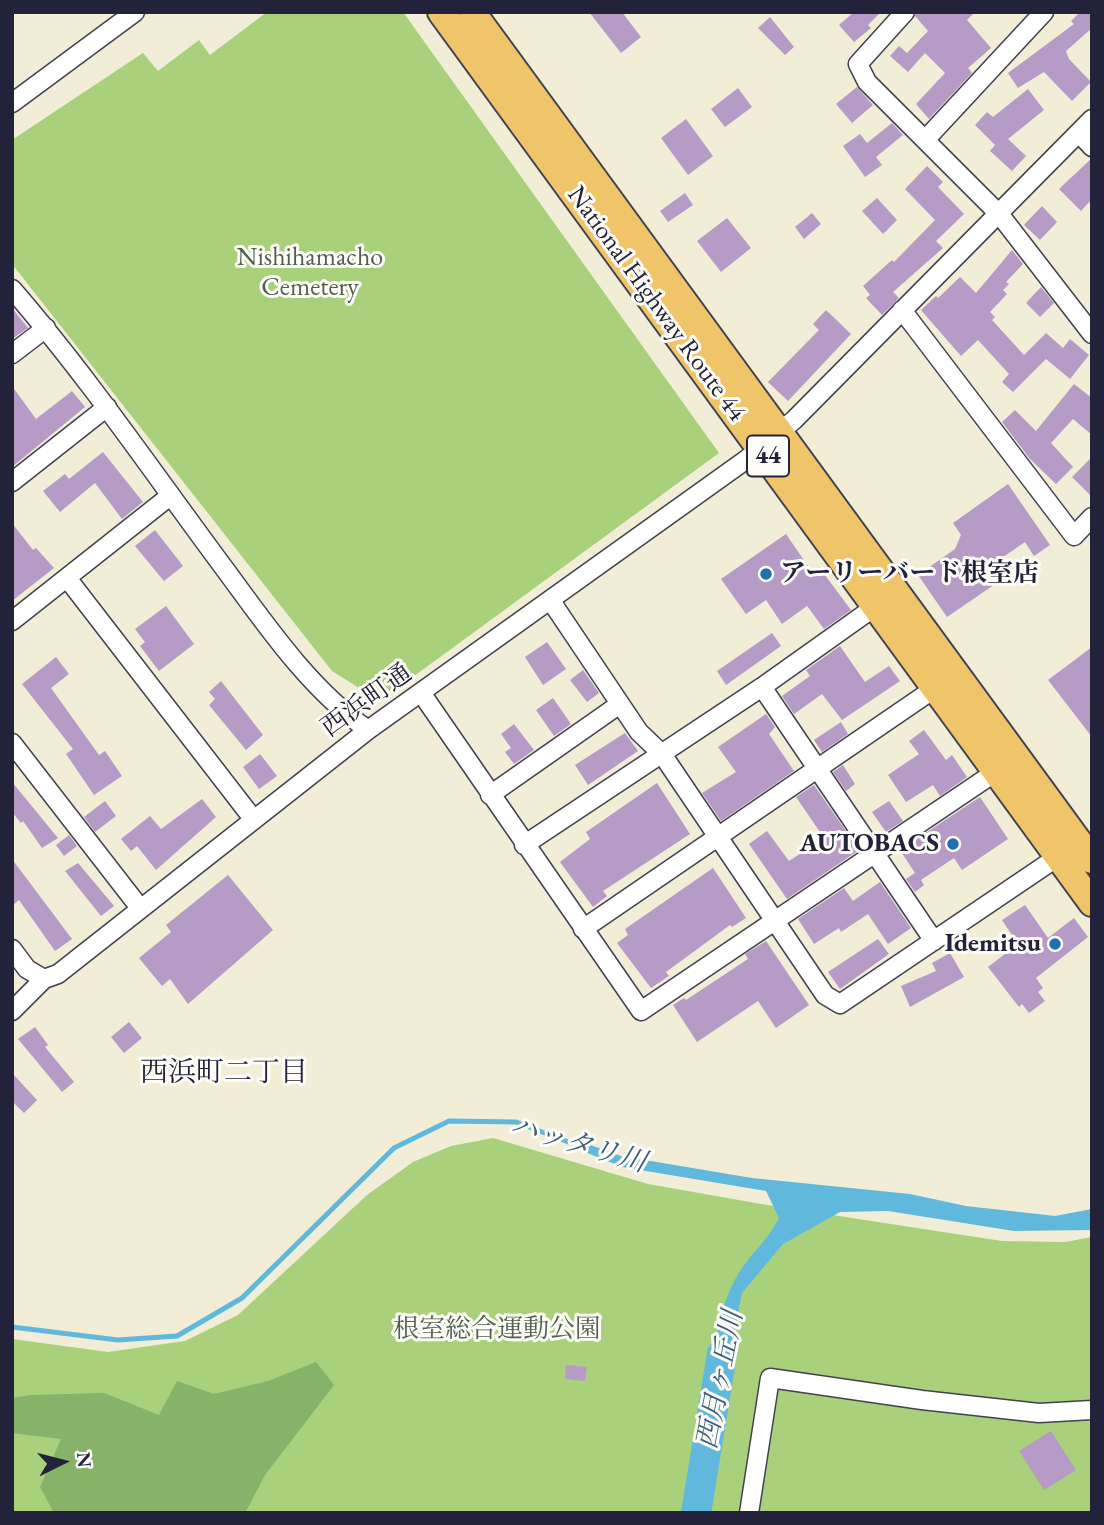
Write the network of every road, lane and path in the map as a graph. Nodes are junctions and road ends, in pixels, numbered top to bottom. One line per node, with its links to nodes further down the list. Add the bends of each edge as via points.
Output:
1 (135, 12): 6 (street)
2 (441, 12): 18 (highway, National Highway Route 44 / 44)
3 (472, 12): 18 (highway, National Highway Route 44 / 44)
4 (905, 12): 9 (street, via 858,64 867,82)
5 (1044, 12): 9 (street)
6 (12, 103)
7 (1092, 119): 8 (street, 西浜町通)
8 (1079, 133): 10 (street); 11 (street, 西浜町通)
9 (925, 140): 11 (street)
10 (1092, 147)
11 (1000, 215): 13 (street, 西浜町通); 15 (street)
12 (12, 289): 14 (street)
13 (902, 310): 18 (street, 西浜町通); 21 (street, via 1074,536)
14 (46, 328): 16 (street); 17 (street)
15 (1092, 334)
16 (12, 354)
17 (107, 407): 19 (street); 20 (street)
18 (770, 440): 23 (street, 西浜町通); 24 (highway, National Highway Route 44 / 44); 26 (highway, National Highway Route 44 / 44)
19 (12, 482)
20 (170, 496): 22 (street); 30 (street, via 270,630 342,712)
21 (1092, 517)
22 (67, 578): 25 (street); 36 (street)
23 (551, 601): 28 (street, 西浜町通); 29 (street)
24 (876, 606): 26 (highway, National Highway Route 44 / 44); 27 (street)
25 (12, 621)
26 (946, 681): 33 (street); 34 (highway, National Highway Route 44 / 44); 40 (highway, National Highway Route 44 / 44)
27 (762, 687): 32 (street); 33 (street)
28 (422, 694): 30 (street, 西浜町通); 35 (street)
29 (620, 704): 32 (street); 35 (street)
30 (368, 730): 36 (street, 西浜町通)
31 (12, 743): 42 (street)
32 (662, 754): 37 (street); 38 (street)
33 (819, 769): 37 (street); 39 (street)
34 (997, 771): 39 (street); 40 (highway, National Highway Route 44 / 44)
35 (490, 795): 38 (street)
36 (254, 820): 42 (street, 西浜町通)
37 (718, 836): 43 (street); 44 (street)
38 (524, 845): 44 (street)
39 (876, 853): 43 (street); 45 (street)
40 (1077, 853): 41 (highway, National Highway Route 44 / 44); 45 (street)
41 (1092, 903)
42 (140, 908): 47 (street, 西浜町通, via 58,974)
43 (775, 921): 44 (street, via 641,1011); 45 (street, via 825,995 840,1004)
44 (583, 929)
45 (934, 941)
46 (12, 949): 47 (street, via 27,969)
47 (44, 979): 48 (street, 西浜町通)
48 (12, 1011)
49 (1092, 1410): 50 (street, via 1039,1413 770,1378)
50 (749, 1513)

